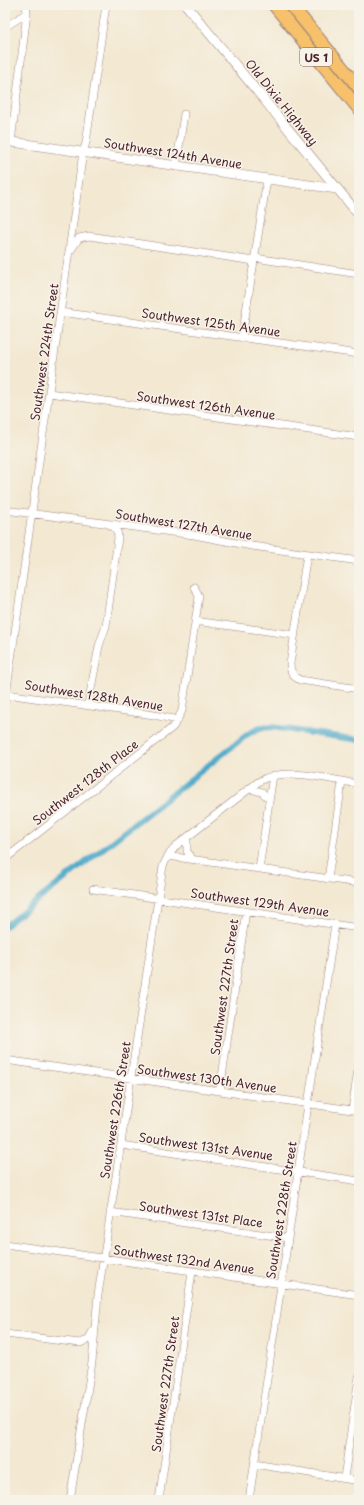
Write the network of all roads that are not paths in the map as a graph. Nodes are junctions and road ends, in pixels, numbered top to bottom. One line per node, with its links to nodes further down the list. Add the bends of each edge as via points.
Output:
1 (26, 5): 6 (street)
2 (106, 5): 14 (street, Southwest 224th Street)
3 (186, 5): 17 (street, Old Dixie Highway)
4 (274, 5): 8 (highway, US 1)
5 (294, 6): 9 (highway, US 1)
6 (28, 13): 7 (street); 13 (street)
7 (5, 27)
8 (293, 28): 10 (highway, via 311,40); 11 (highway, US 1)
9 (359, 88)
10 (359, 97)
11 (359, 108)
12 (184, 114): 15 (street)
13 (8, 142): 14 (street, Southwest 124th Avenue)
14 (83, 152): 15 (street, Southwest 124th Avenue); 19 (street, Southwest 224th Street)
15 (176, 166): 16 (street, Southwest 124th Avenue)
16 (267, 179): 17 (street, Southwest 124th Avenue); 20 (street)
17 (337, 189): 18 (street, Old Dixie Highway)
18 (359, 215)
19 (68, 253): 20 (street, via 77,239 89,236); 22 (street, Southwest 224th Street)
20 (254, 260): 21 (street); 23 (street)
21 (359, 274)
22 (60, 312): 23 (street, Southwest 125th Avenue); 25 (street, Southwest 224th Street)
23 (242, 337): 24 (street, Southwest 125th Avenue)
24 (359, 354)
25 (49, 393): 26 (street, Southwest 126th Avenue); 28 (street, Southwest 224th Street)
26 (359, 437)
27 (5, 510): 28 (street, Southwest 127th Avenue)
28 (32, 514): 29 (street, Southwest 127th Avenue); 36 (street, Southwest 224th Street)
29 (106, 523): 30 (street, Southwest 127th Avenue); 40 (street, via 114,527 118,532 118,538 106,626 99,646)
30 (307, 554): 31 (street, Southwest 127th Avenue); 34 (street)
31 (359, 561)
32 (194, 587): 33 (street, via 198,596)
33 (195, 621): 34 (street); 41 (street, via 182,711)
34 (295, 635): 37 (street, via 290,667 294,677 303,681)
35 (5, 647): 36 (street)
36 (13, 648): 38 (street, Southwest 224th Street)
37 (359, 689)
38 (6, 694): 39 (street, Southwest 224th Street); 40 (street, Southwest 128th Avenue)
39 (5, 702)
40 (88, 705): 41 (street, Southwest 128th Avenue)
41 (178, 720): 49 (street, Southwest 128th Place, via 173,727)
42 (272, 775): 43 (street, via 288,774); 45 (street, Southwest 226th Street); 46 (street)
43 (342, 782): 44 (street); 52 (street)
44 (359, 784)
45 (250, 788): 46 (street, via 262,792); 47 (street, Southwest 226th Street)
46 (269, 799): 51 (street)
47 (187, 838): 48 (street, Southwest 226th Street); 50 (street, via 187,851)
48 (168, 856): 50 (street); 55 (street, Southwest 226th Street, via 161,872)
49 (5, 859)
50 (192, 859): 51 (street)
51 (259, 869): 52 (street)
52 (328, 879): 53 (street)
53 (359, 884)
54 (93, 889): 55 (street, Southwest 129th Avenue)
55 (159, 897): 56 (street, Southwest 129th Avenue); 61 (street, Southwest 226th Street)
56 (246, 911): 57 (street, Southwest 129th Avenue); 62 (street, Southwest 227th Street)
57 (335, 924): 58 (street, Southwest 129th Avenue); 63 (street, Southwest 228th Street)
58 (359, 928)
59 (5, 1060): 61 (street, Southwest 130th Avenue)
60 (359, 1063): 64 (street)
61 (130, 1078): 62 (street, Southwest 130th Avenue); 65 (street, Southwest 226th Street)
62 (220, 1091): 63 (street, Southwest 130th Avenue)
63 (308, 1104): 64 (street, Southwest 130th Avenue); 66 (street, Southwest 228th Street)
64 (356, 1111)
65 (121, 1145): 66 (street, Southwest 131st Avenue); 68 (street, Southwest 226th Street)
66 (298, 1171): 67 (street, Southwest 131st Avenue); 69 (street, Southwest 228th Street)
67 (359, 1180)
68 (110, 1212): 69 (street, Southwest 131st Place); 71 (street, Southwest 226th Street)
69 (288, 1238): 73 (street, Southwest 228th Street)
70 (5, 1244): 71 (street, Southwest 132nd Avenue)
71 (104, 1259): 72 (street, Southwest 132nd Avenue); 75 (street, Southwest 226th Street)
72 (192, 1272): 73 (street, Southwest 132nd Avenue); 82 (street, Southwest 227th Street)
73 (281, 1284): 74 (street, Southwest 132nd Avenue); 78 (street, Southwest 228th Street)
74 (359, 1296)
75 (94, 1329): 76 (street, via 88,1340 80,1343); 81 (street, Southwest 226th Street, via 92,1362)
76 (5, 1334)
77 (359, 1377): 79 (street)
78 (254, 1464): 79 (street); 83 (street, Southwest 228th Street)
79 (344, 1478): 80 (street)
80 (359, 1481)
81 (70, 1500)
82 (160, 1500)
83 (249, 1500)

